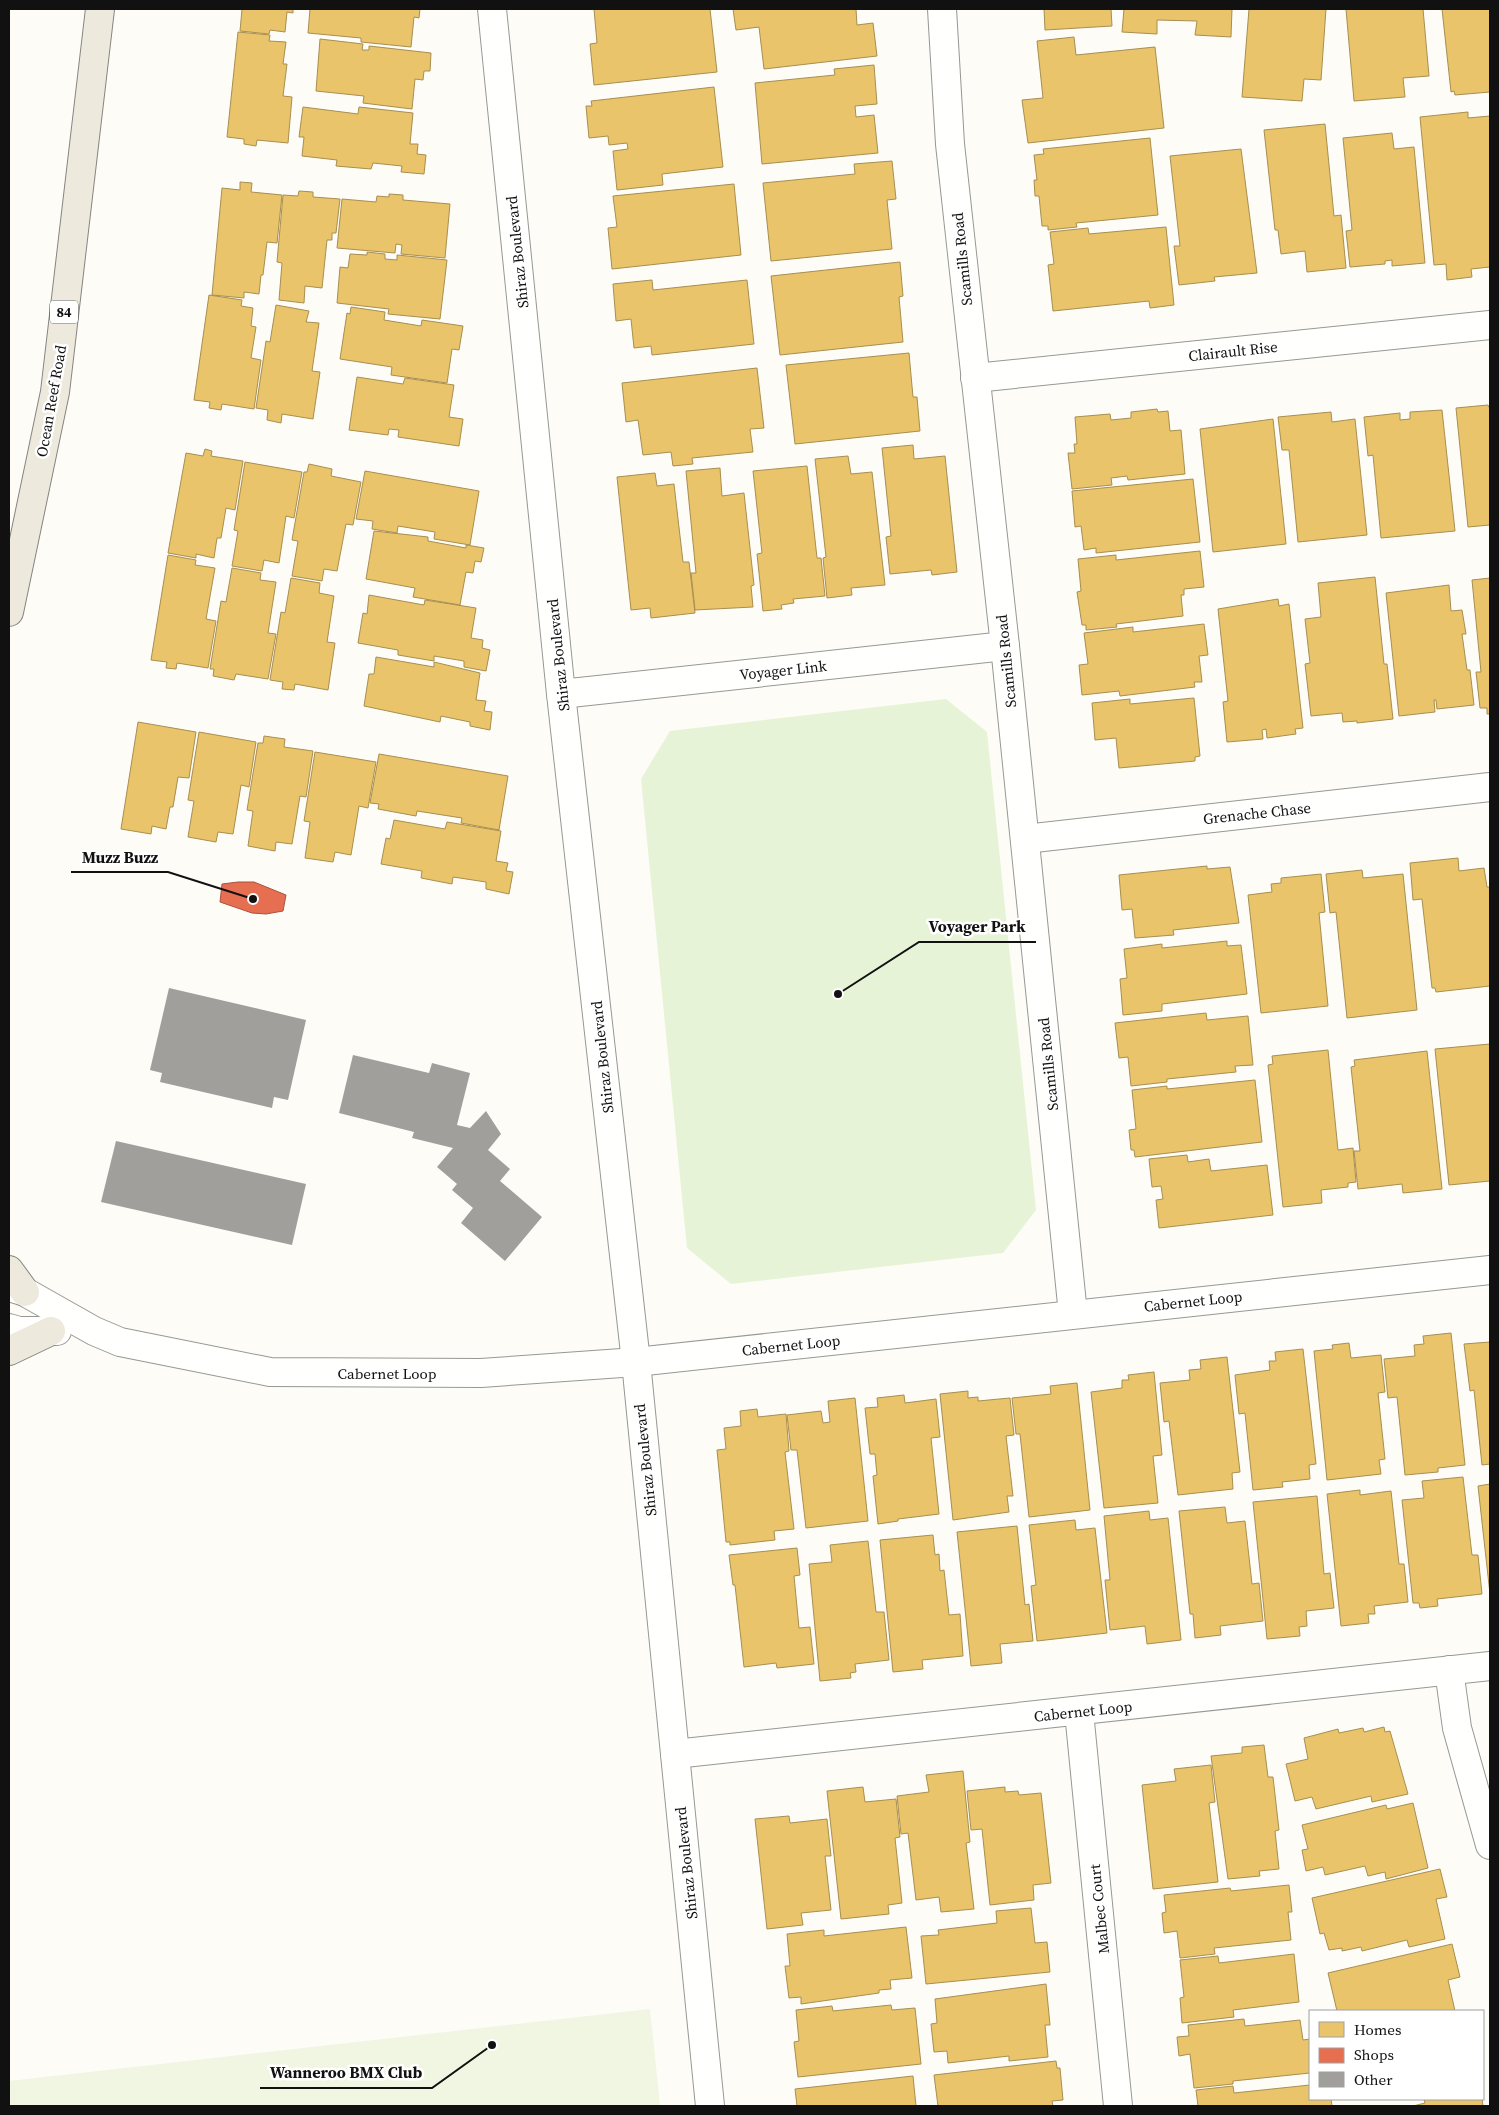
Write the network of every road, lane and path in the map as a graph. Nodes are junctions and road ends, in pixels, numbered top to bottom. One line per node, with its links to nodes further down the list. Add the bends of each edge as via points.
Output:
1 (100, 9): 6 (main road, Ocean Reef Road / 84, via 55,392)
2 (492, 9): 8 (street, Shiraz Boulevard)
3 (942, 9): 5 (street, Scamills Road, via 950,144)
4 (1490, 325): 5 (street, Clairault Rise)
5 (975, 378): 7 (street, Scamills Road)
6 (9, 612)
7 (1005, 646): 8 (street, Voyager Link); 10 (street, Scamills Road)
8 (561, 694): 19 (street, Shiraz Boulevard)
9 (1490, 787): 10 (street, Grenache Chase)
10 (1025, 839): 14 (street, Scamills Road)
11 (9, 1270): 13 (main road)
12 (1490, 1270): 14 (street, Cabernet Loop)
13 (17, 1290): 17 (street, Cabernet Loop)
14 (1073, 1314): 19 (street, Cabernet Loop)
15 (9, 1328): 16 (street, Cabernet Loop)
16 (52, 1331): 17 (street, Cabernet Loop); 18 (main road)
17 (94, 1331): 19 (street, Cabernet Loop, via 120,1342 270,1372 481,1374)
18 (9, 1351)
19 (636, 1362): 23 (street, Shiraz Boulevard)
20 (1490, 1666): 21 (street, Cabernet Loop)
21 (1449, 1670): 22 (street, Cabernet Loop); 24 (street, via 1457,1728)
22 (1079, 1712): 23 (street, Cabernet Loop); 26 (street, Malbec Court)
23 (675, 1754): 25 (street, Shiraz Boulevard)
24 (1490, 1845)
25 (710, 2106)
26 (1118, 2106)

